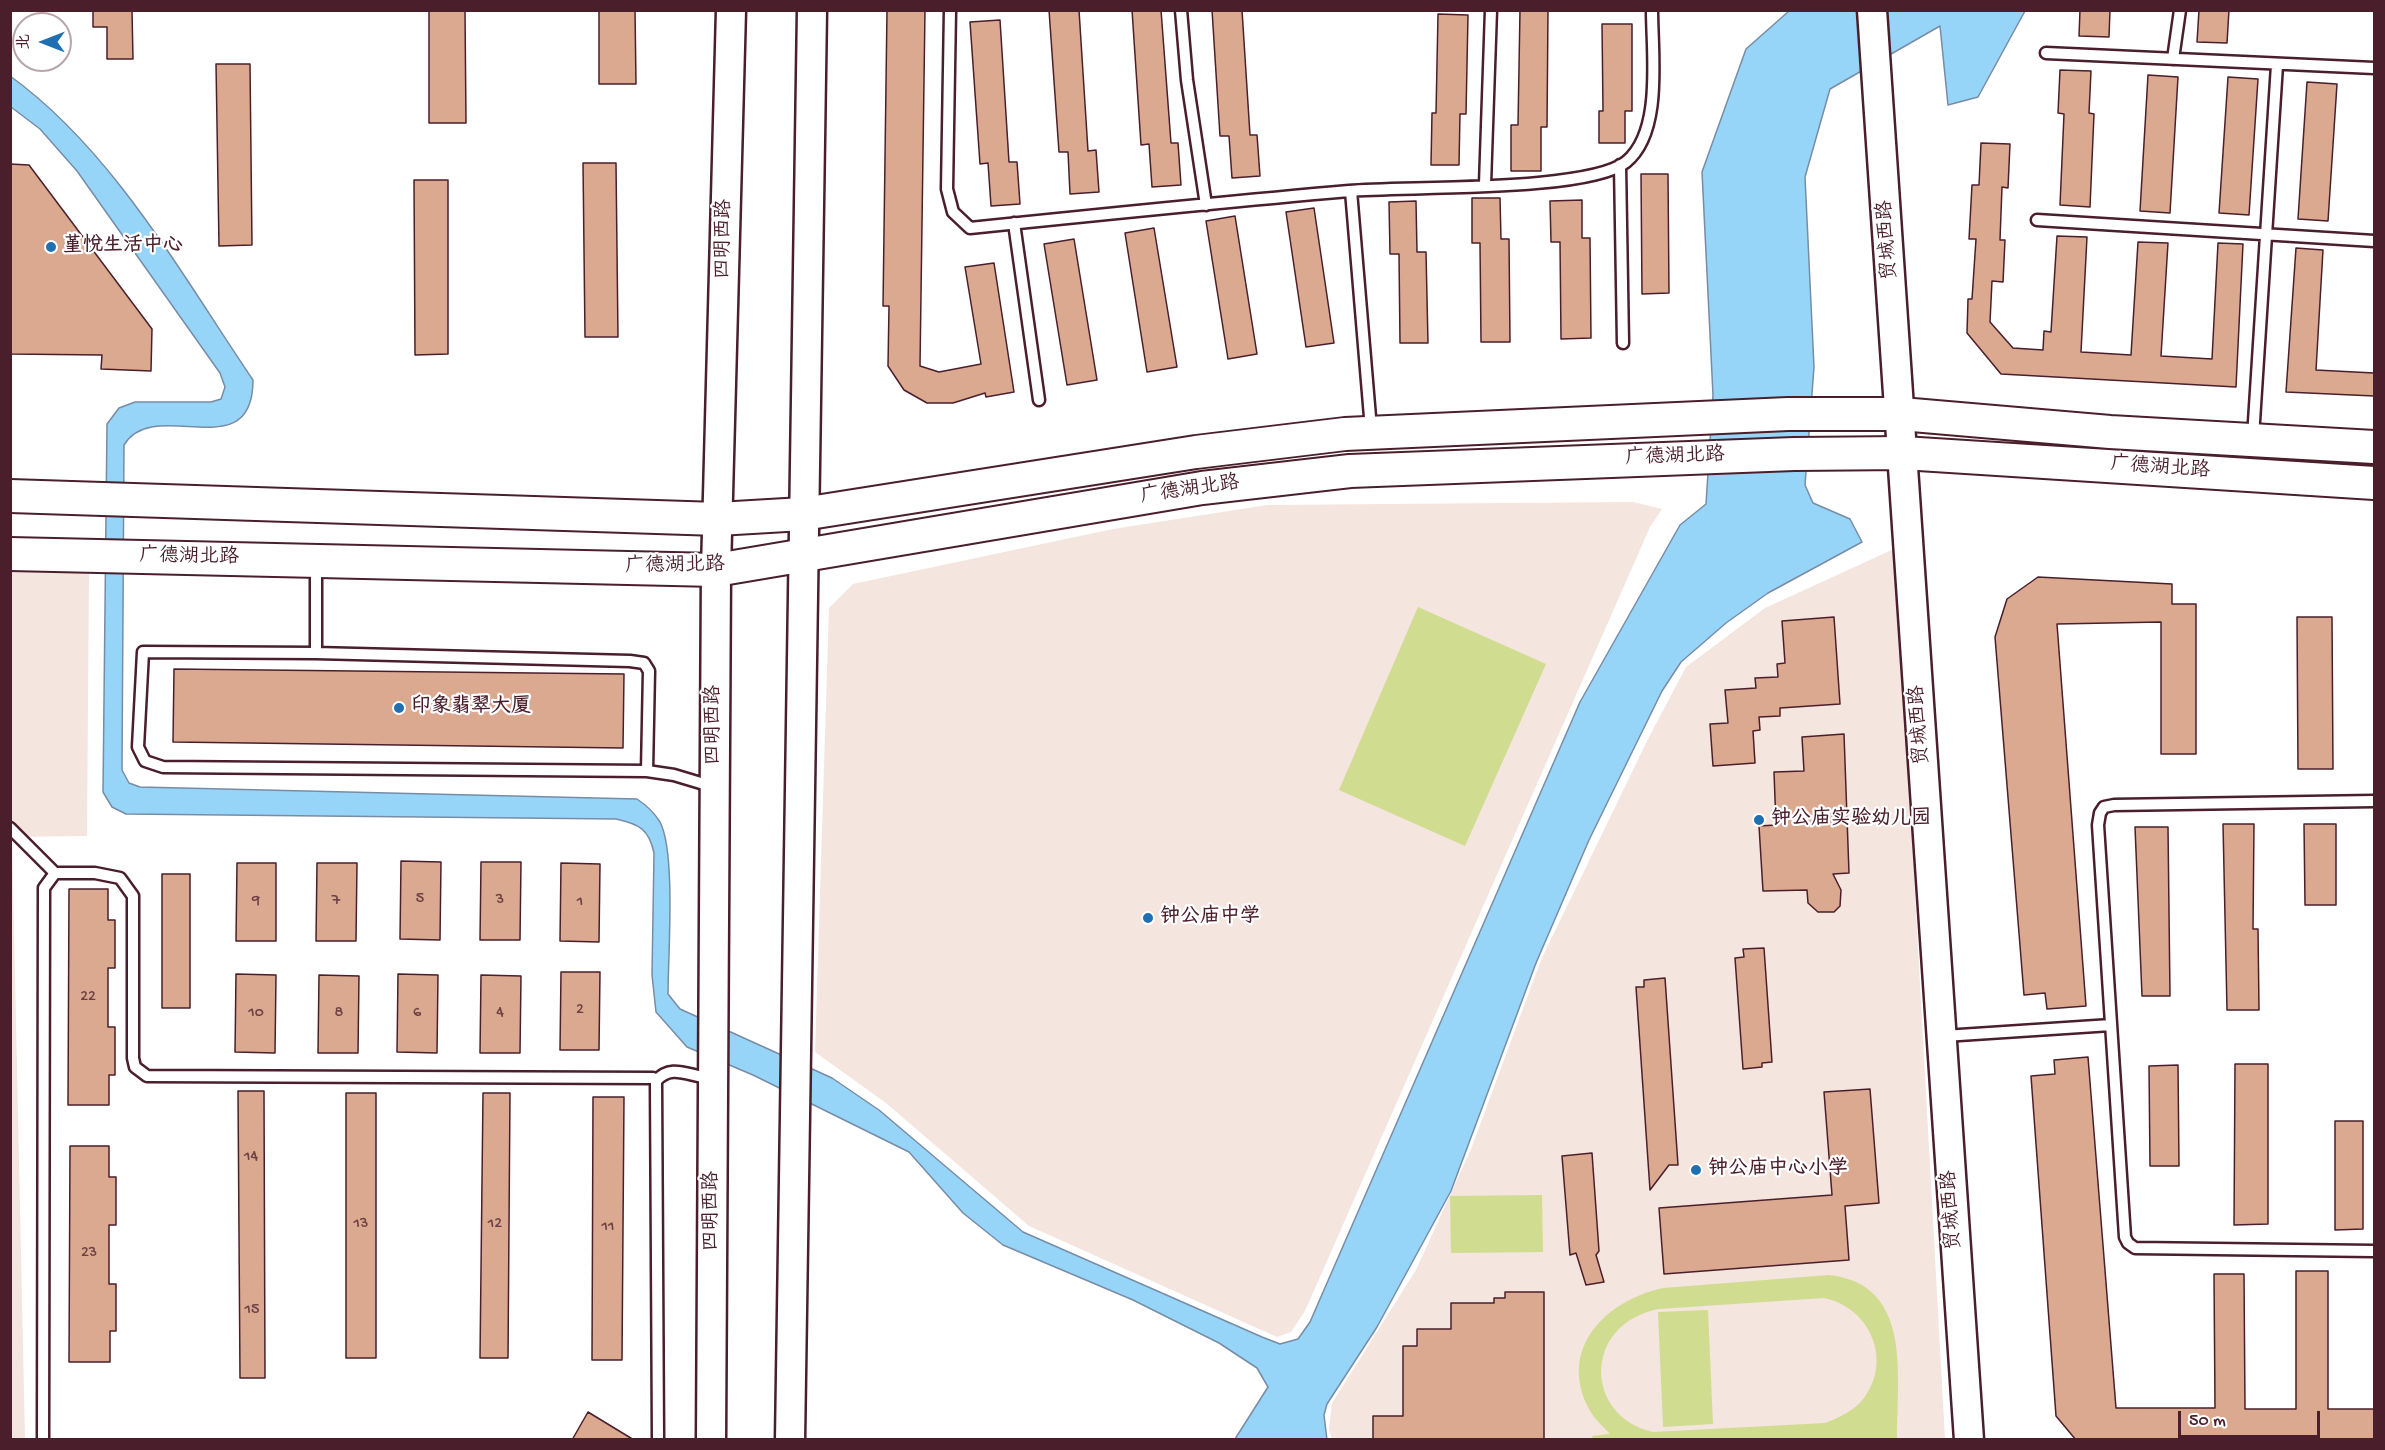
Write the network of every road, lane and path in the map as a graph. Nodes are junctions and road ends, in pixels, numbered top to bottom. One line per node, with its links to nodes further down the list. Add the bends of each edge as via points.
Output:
1 (731, 10): 31 (main road, 四明西路)
2 (812, 10): 30 (main road)
3 (950, 10): 18 (lane, via 947,189 953,212 970,228)
4 (1180, 10): 16 (lane)
5 (1491, 10): 14 (lane)
6 (1652, 10): 13 (lane, via 1649,124 1641,146)
7 (1872, 10): 23 (main road, 贸城西路)
8 (2180, 10): 10 (lane)
9 (2046, 53): 10 (lane)
10 (2173, 59): 11 (lane)
11 (2277, 65): 12 (lane); 19 (lane)
12 (2374, 68)
13 (1620, 165): 14 (lane, via 1604,173 1566,180); 21 (lane)
14 (1485, 184): 15 (lane)
15 (1352, 191): 16 (lane); 24 (lane)
16 (1206, 205): 18 (lane)
17 (2037, 220): 19 (lane)
18 (1014, 224): 22 (lane)
19 (2266, 233): 20 (lane); 25 (lane)
20 (2374, 241)
21 (1623, 343)
22 (1039, 400)
23 (1901, 414): 24 (main road, 广德湖北路, via 1788,414); 25 (main road, 广德湖北路); 27 (main road, 贸城西路)
24 (1372, 433): 30 (main road, 广德湖北路, via 1196,452)
25 (2253, 440): 26 (main road, 广德湖北路)
26 (2374, 447)
27 (1903, 453): 28 (main road, 广德湖北路); 33 (main road, 广德湖北路, via 1350,471 1202,488); 43 (main road, 贸城西路)
28 (2374, 483)
29 (10, 496): 31 (main road, 广德湖北路)
30 (803, 514): 31 (main road, 广德湖北路); 33 (main road)
31 (718, 519): 35 (main road, 四明西路)
32 (10, 554): 34 (main road, 广德湖北路)
33 (802, 555): 35 (main road, 广德湖北路); 50 (main road)
34 (316, 561): 35 (main road, 广德湖北路); 36 (lane)
35 (716, 570): 38 (main road, 四明西路)
36 (316, 653): 37 (lane, via 644,663 649,671); 37 (lane, via 143,651 138,747 145,761 163,767)
37 (647, 771): 38 (lane)
38 (714, 787): 44 (main road, 四明西路)
39 (2374, 801): 42 (lane, via 2104,807 2098,825)
40 (10, 828): 41 (lane)
41 (54, 873): 45 (lane, via 111,874 127,884 133,896 134,1058 135,1067 147,1076); 47 (lane, via 44,888)
42 (2111, 1025): 43 (lane); 46 (lane, via 2128,1243 2135,1248)
43 (1942, 1036): 51 (main road, 贸城西路)
44 (714, 1072): 45 (lane, via 700,1078 676,1069); 49 (main road, 四明西路)
45 (656, 1081): 48 (lane)
46 (2374, 1251)
47 (43, 1440)
48 (658, 1440)
49 (711, 1440)
50 (790, 1440)
51 (1969, 1440)

